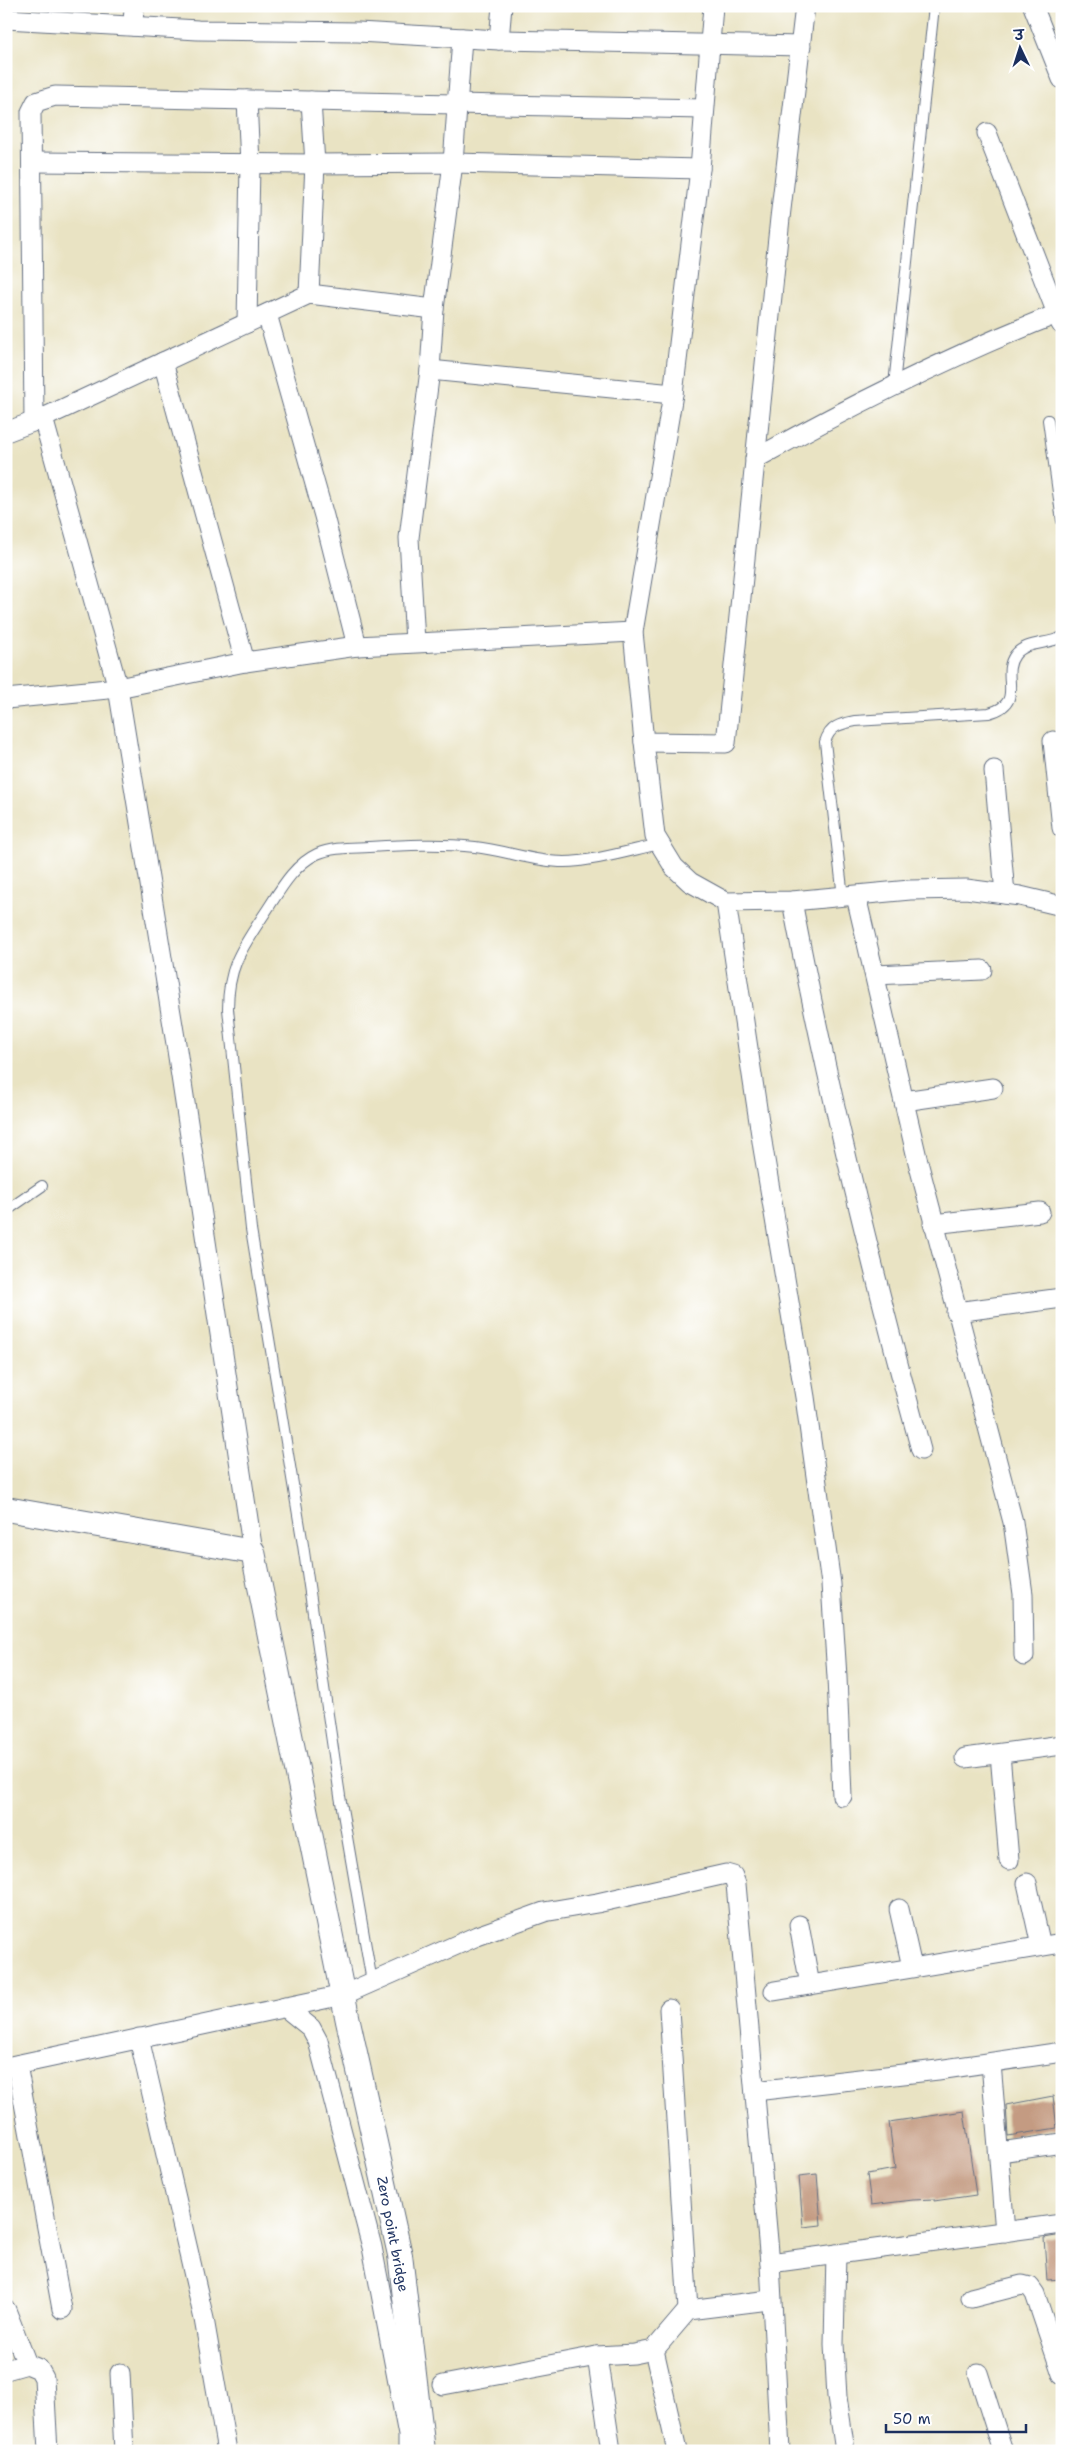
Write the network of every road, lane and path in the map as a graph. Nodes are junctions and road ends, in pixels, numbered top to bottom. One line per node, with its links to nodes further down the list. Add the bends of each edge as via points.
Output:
1 (134, 6): 9 (street)
2 (502, 6): 11 (street)
3 (713, 6): 12 (street)
4 (805, 6): 13 (street)
5 (934, 6): 32 (lane)
6 (1033, 6): 14 (street)
7 (35, 13): 8 (street); 9 (street)
8 (6, 19)
9 (132, 26): 10 (street)
10 (462, 38): 11 (street); 17 (street)
11 (499, 40): 12 (street)
12 (709, 44): 13 (street); 18 (street)
13 (800, 46): 37 (street)
14 (1062, 80)
15 (247, 100): 16 (street); 20 (street, via 55,96 44,99 36,102 31,112); 22 (street)
16 (311, 101): 17 (street); 23 (street)
17 (457, 105): 18 (street); 21 (street)
18 (704, 109): 24 (street)
19 (986, 133): 28 (street)
20 (32, 162): 22 (street); 34 (street)
21 (453, 163): 23 (street); 24 (street); 26 (street)
22 (250, 164): 23 (street); 29 (street)
23 (315, 164): 25 (street)
24 (700, 169): 33 (street)
25 (309, 294): 26 (street); 27 (street)
26 (434, 309): 31 (street)
27 (267, 314): 29 (street); 42 (street)
28 (1060, 317): 32 (street)
29 (247, 323): 30 (street)
30 (163, 362): 34 (street); 43 (street)
31 (430, 370): 33 (street); 41 (street, via 409,538)
32 (894, 386): 37 (street)
33 (674, 394): 39 (street)
34 (39, 420): 36 (street); 44 (street)
35 (1048, 420): 38 (lane)
36 (6, 432)
37 (755, 459): 47 (street, via 726,743)
38 (1062, 522)
39 (633, 632): 41 (street); 47 (street)
40 (1062, 637): 52 (lane, via 1022,648 1014,657 1010,668 1008,703 1001,710 855,721 838,724 829,732 825,742)
41 (415, 642): 42 (street)
42 (357, 646): 43 (street)
43 (245, 662): 44 (street)
44 (118, 688): 45 (street); 68 (street)
45 (6, 699)
46 (1053, 741): 49 (street)
47 (644, 742): 50 (street, via 656,836)
48 (994, 770): 51 (street)
49 (1062, 828)
50 (660, 844): 54 (street, via 674,868 690,882); 81 (lane, via 566,862 543,861 466,846 332,849 300,866 285,883 243,947 228,985 251,1229)
51 (1005, 894): 52 (street, via 929,890); 55 (street)
52 (850, 896): 53 (street); 57 (street)
53 (792, 901): 54 (street); 66 (street, via 810,996)
54 (726, 902): 73 (street, via 805,1398 831,1584)
55 (1062, 906)
56 (982, 970): 57 (street)
57 (875, 975): 59 (street)
58 (993, 1088): 59 (street)
59 (904, 1101): 63 (street)
60 (42, 1186): 61 (lane)
61 (6, 1210)
62 (1040, 1212): 63 (street)
63 (933, 1224): 65 (street)
64 (1062, 1298): 65 (street)
65 (956, 1312): 69 (street, via 1013,1522 1023,1594)
66 (921, 1450)
67 (6, 1510): 68 (street)
68 (253, 1552): 84 (street, Zero point bridge)
69 (1024, 1656)
70 (1062, 1745): 71 (street)
71 (1000, 1754): 72 (street); 74 (street)
72 (965, 1758)
73 (842, 1796)
74 (1010, 1860)
75 (1026, 1883): 79 (street)
76 (899, 1909): 80 (street)
77 (799, 1925): 82 (street)
78 (1062, 1942): 79 (street)
79 (1041, 1946): 80 (street)
80 (912, 1967): 82 (street)
81 (372, 1982): 84 (street); 91 (street, via 477,1936 544,1912 726,1874 733,1876 736,1884)
82 (810, 1984): 83 (street)
83 (774, 1991)
84 (342, 1995): 85 (street); 115 (street, Zero point bridge, via 400,2256)
85 (285, 2007): 87 (street); 114 (street, via 311,2028 318,2041 372,2247 408,2435)
86 (669, 2009): 102 (street)
87 (139, 2038): 90 (street); 113 (street, via 204,2319)
88 (1062, 2052): 89 (street)
89 (991, 2063): 91 (street); 93 (street)
90 (12, 2066): 100 (street)
91 (755, 2091): 97 (street)
92 (1062, 2143): 93 (street)
93 (1000, 2152): 95 (street)
94 (1062, 2224): 95 (street)
95 (1005, 2232): 96 (street)
96 (836, 2254): 97 (street); 119 (street, via 834,2344)
97 (770, 2263): 99 (street)
98 (971, 2298): 109 (street, via 1022,2285 1030,2287)
99 (770, 2300): 102 (street); 118 (street)
100 (62, 2309)
101 (6, 2310): 105 (street)
102 (688, 2310): 103 (street)
103 (654, 2350): 104 (street); 117 (street)
104 (597, 2356): 110 (street); 116 (street)
105 (27, 2364): 106 (street); 111 (street, via 39,2369 44,2378)
106 (6, 2370)
107 (120, 2373): 112 (street)
108 (978, 2374): 120 (street)
109 (1062, 2374)
110 (443, 2385)
111 (48, 2451)
112 (124, 2451)
113 (227, 2451)
114 (408, 2451)
115 (423, 2451)
116 (611, 2451)
117 (677, 2451)
118 (780, 2451)
119 (844, 2451)
120 (1003, 2451)

